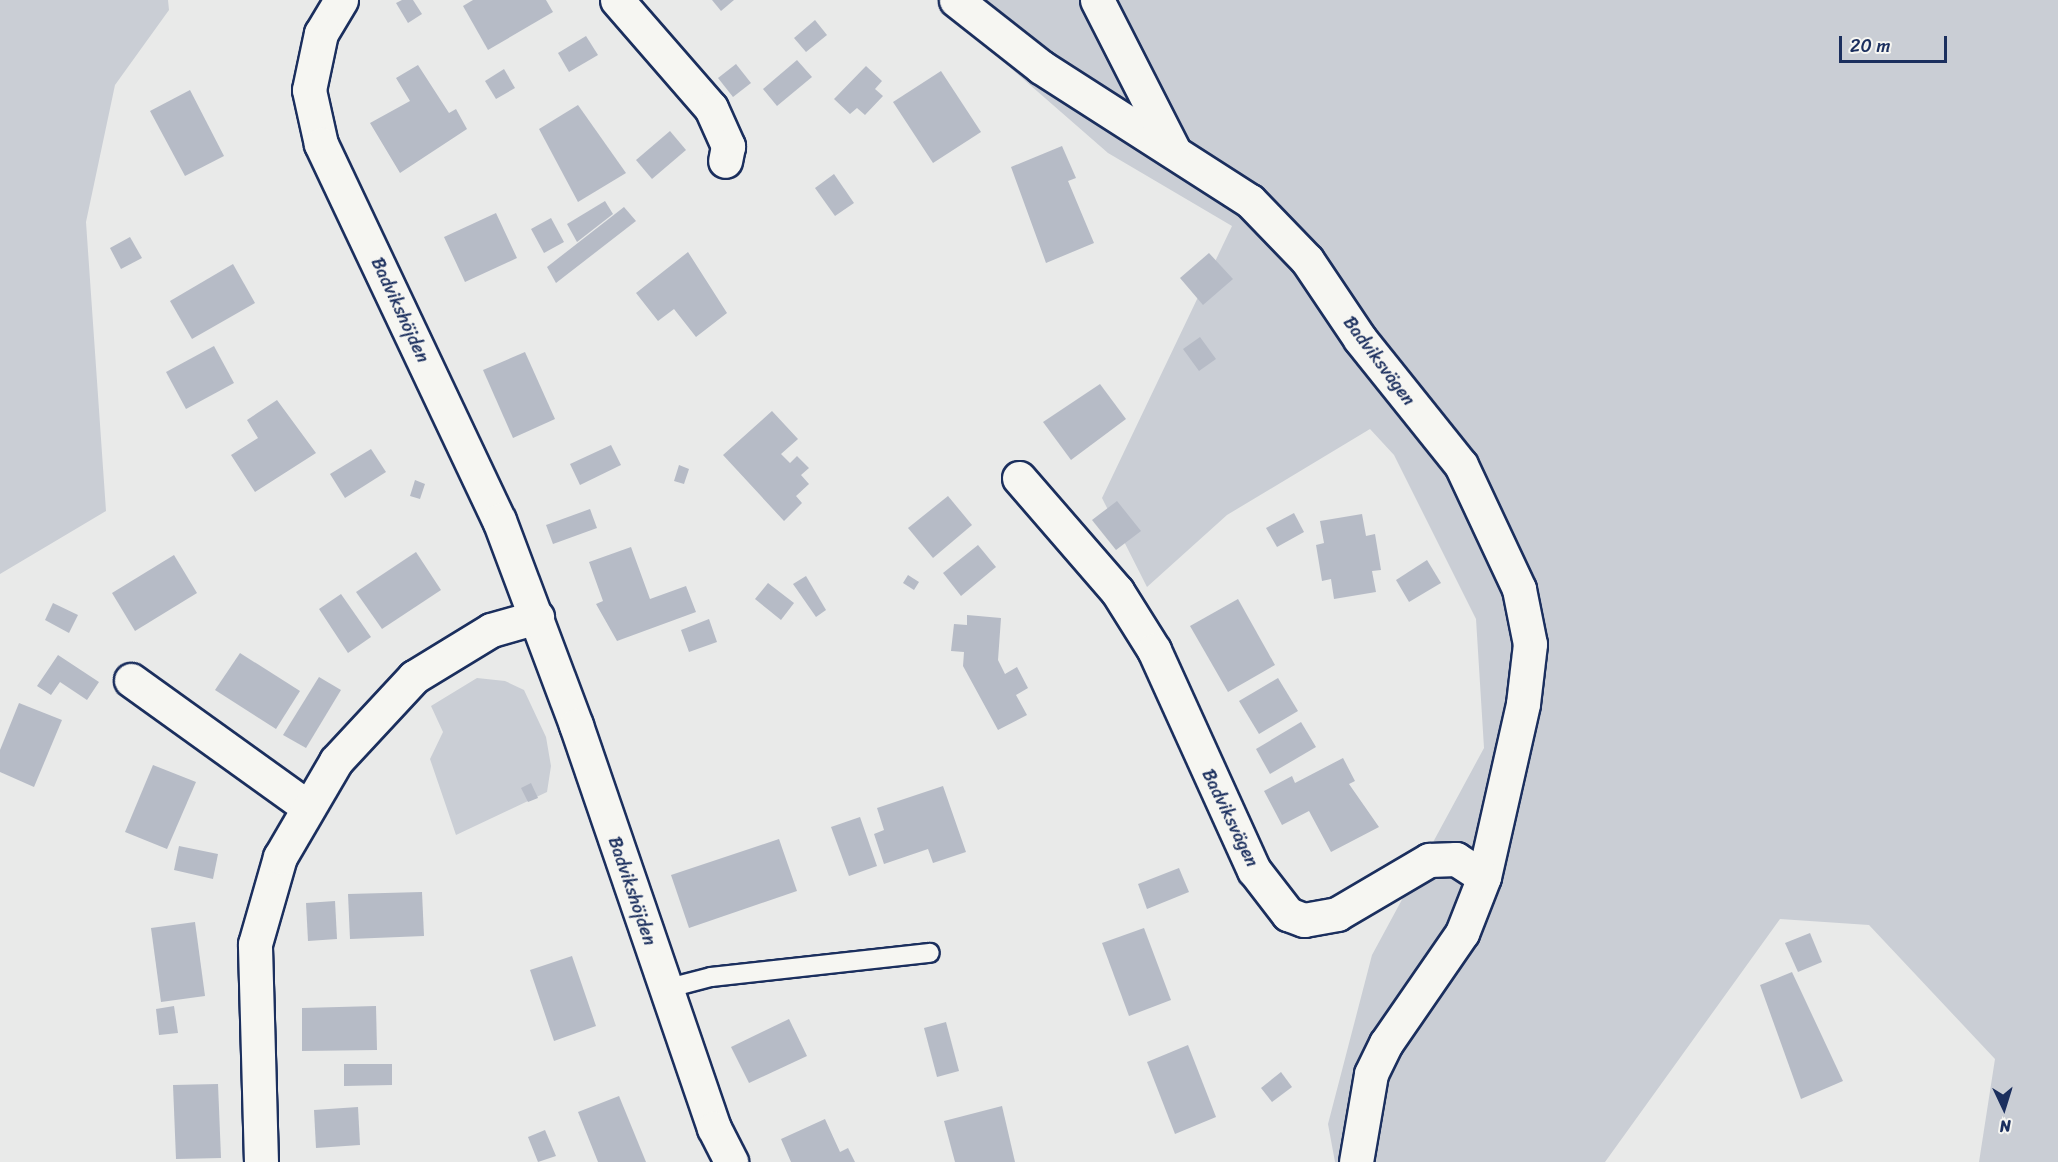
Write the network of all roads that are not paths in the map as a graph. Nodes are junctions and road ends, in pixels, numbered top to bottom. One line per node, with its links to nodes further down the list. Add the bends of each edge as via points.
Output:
1 (341, 0): 8 (street, Badvikshöjden, via 321,33 309,90 321,144 500,520)
2 (617, 0): 6 (street, via 711,108 728,146)
3 (956, 0): 5 (street, Badviksvägen, via 1041,67)
4 (1097, 0): 5 (street)
5 (1173, 149): 11 (street, Badviksvägen, via 1250,201 1307,260 1360,339 1461,465 1491,519 1519,589 1530,644 1522,704)
6 (725, 161)
7 (1019, 478): 11 (street, Badviksvägen, via 1117,591 1154,650 1254,870 1288,914 1304,920 1337,914 1429,860 1456,859)
8 (537, 617): 10 (street, via 491,630 414,677 336,761); 13 (street, Badvikshöjden)
9 (131, 680): 10 (street)
10 (308, 807): 14 (street, via 272,875 255,944)
11 (1484, 877): 16 (street, Badviksvägen, via 1462,933 1386,1042 1371,1074)
12 (930, 953): 13 (lane, via 711,977)
13 (665, 989): 15 (street, Badvikshöjden, via 714,1128)
14 (261, 1162)
15 (731, 1162)
16 (1356, 1162)

